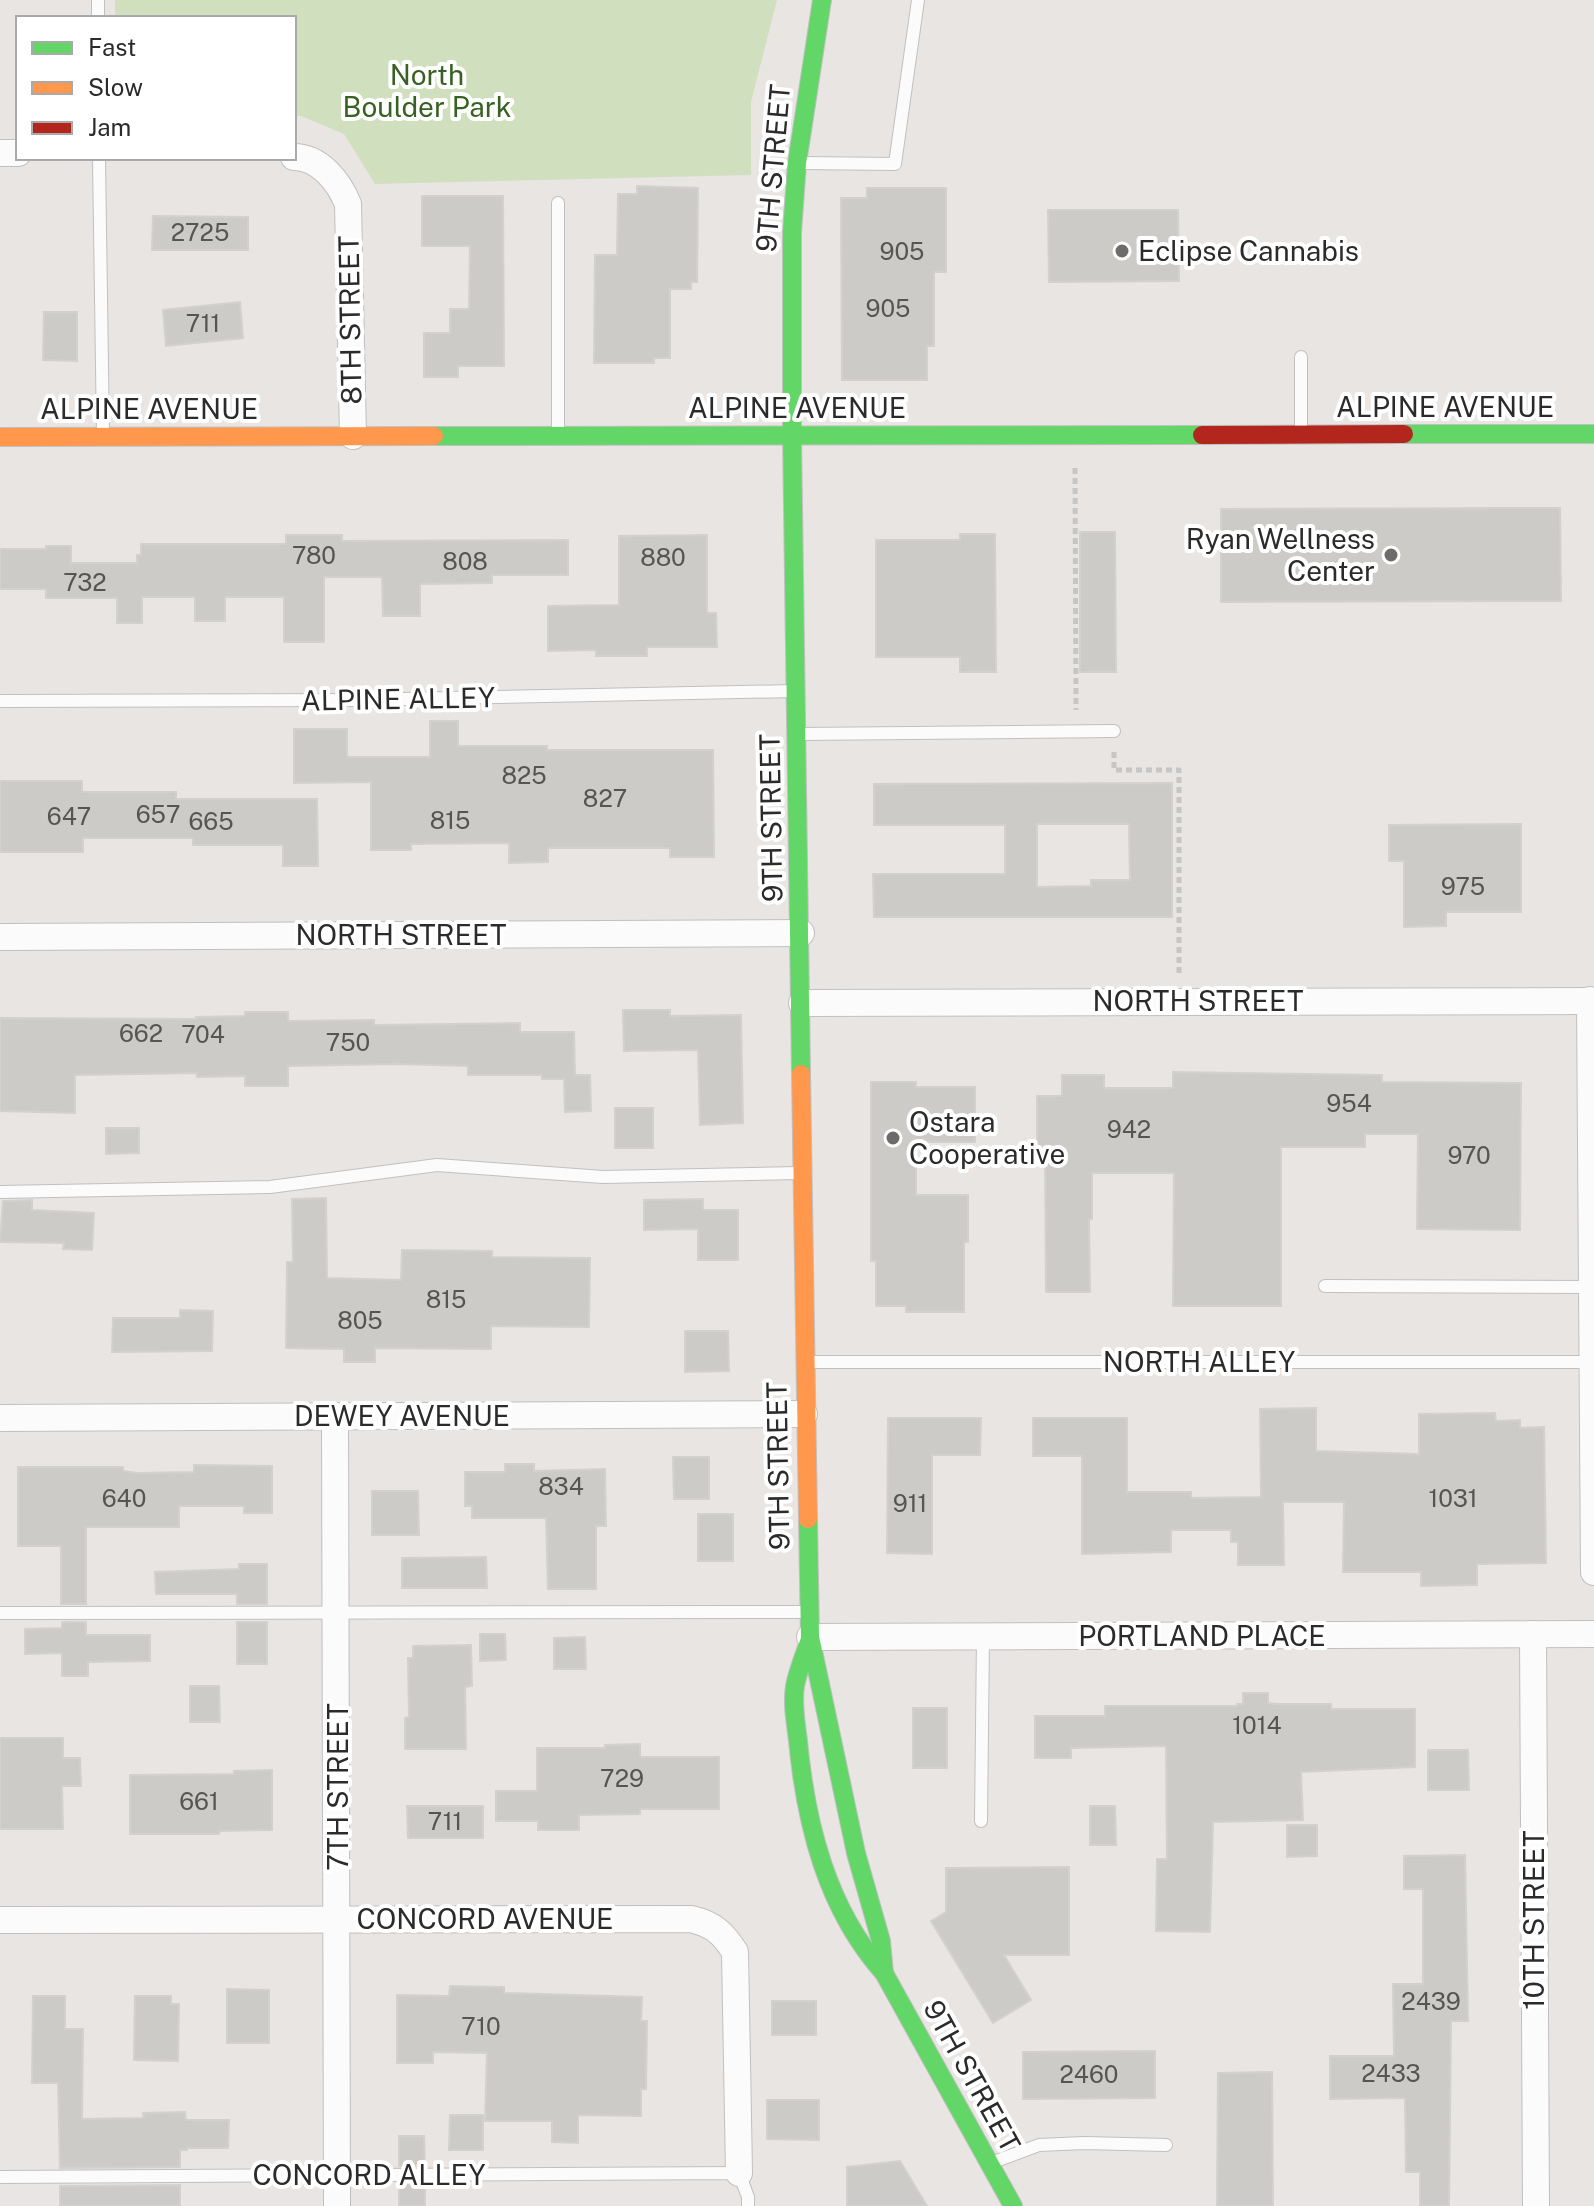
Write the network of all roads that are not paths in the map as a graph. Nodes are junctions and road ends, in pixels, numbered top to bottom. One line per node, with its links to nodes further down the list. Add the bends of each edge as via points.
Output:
1 (822, 0): 5 (street, 9TH STREET)
2 (918, 0): 5 (lane, via 895,164)
3 (296, 157): 10 (street, 8TH STREET, via 324,169 342,188 348,204)
4 (99, 160): 14 (lane)
5 (797, 163): 12 (street, 9TH STREET)
6 (558, 203): 11 (lane)
7 (1301, 357): 9 (lane)
8 (1594, 434): 9 (street, ALPINE AVENUE)
9 (1301, 435): 12 (street, ALPINE AVENUE)
10 (353, 436): 11 (street, ALPINE AVENUE); 14 (street, ALPINE AVENUE)
11 (558, 436): 12 (street, ALPINE AVENUE)
12 (792, 436): 15 (street, 9TH STREET)
13 (0, 437): 14 (street, ALPINE AVENUE)
14 (103, 437)
15 (796, 691): 16 (lane, ALPINE ALLEY); 18 (street, 9TH STREET)
16 (0, 701)
17 (1114, 731): 18 (lane)
18 (797, 734): 19 (street, 9TH STREET)
19 (801, 933): 20 (street, NORTH STREET); 22 (street, 9TH STREET)
20 (0, 937)
21 (1592, 1000): 22 (street, NORTH STREET); 26 (street)
22 (802, 1003): 23 (street, 9TH STREET)
23 (803, 1173): 24 (lane, via 603,1177 437,1165 270,1187); 27 (street, 9TH STREET)
24 (0, 1192)
25 (1325, 1286): 26 (lane)
26 (1591, 1287): 28 (street)
27 (804, 1362): 28 (lane, NORTH ALLEY); 29 (street, 9TH STREET)
28 (1592, 1362): 32 (street)
29 (804, 1414): 30 (street, DEWEY AVENUE); 35 (street, 9TH STREET)
30 (335, 1416): 31 (street, DEWEY AVENUE); 33 (street, 7TH STREET)
31 (0, 1418)
32 (1594, 1572)
33 (337, 1612): 34 (lane); 35 (lane); 40 (street, 7TH STREET)
34 (0, 1613)
35 (810, 1625): 38 (street, PORTLAND PLACE); 42 (street, 9TH STREET); 42 (street, 9TH STREET, via 795,1685 809,1819 844,1917 869,1959)
36 (1533, 1634): 37 (street, PORTLAND PLACE); 38 (street, PORTLAND PLACE); 51 (street, 10TH STREET)
37 (1594, 1634)
38 (983, 1637): 39 (lane)
39 (981, 1821)
40 (338, 1919): 41 (street, CONCORD AVENUE); 45 (street, CONCORD AVENUE, via 708,1923 735,1952); 46 (street, 7TH STREET)
41 (0, 1920)
42 (884, 1973): 44 (street, 9TH STREET)
43 (1166, 2145): 44 (lane, via 1039,2145)
44 (988, 2164): 50 (street, 9TH STREET)
45 (739, 2173): 46 (lane, CONCORD ALLEY); 49 (lane)
46 (337, 2175): 47 (lane, CONCORD ALLEY); 48 (street, 7TH STREET)
47 (0, 2177)
48 (337, 2206)
49 (748, 2206)
50 (1013, 2206)
51 (1536, 2206)

